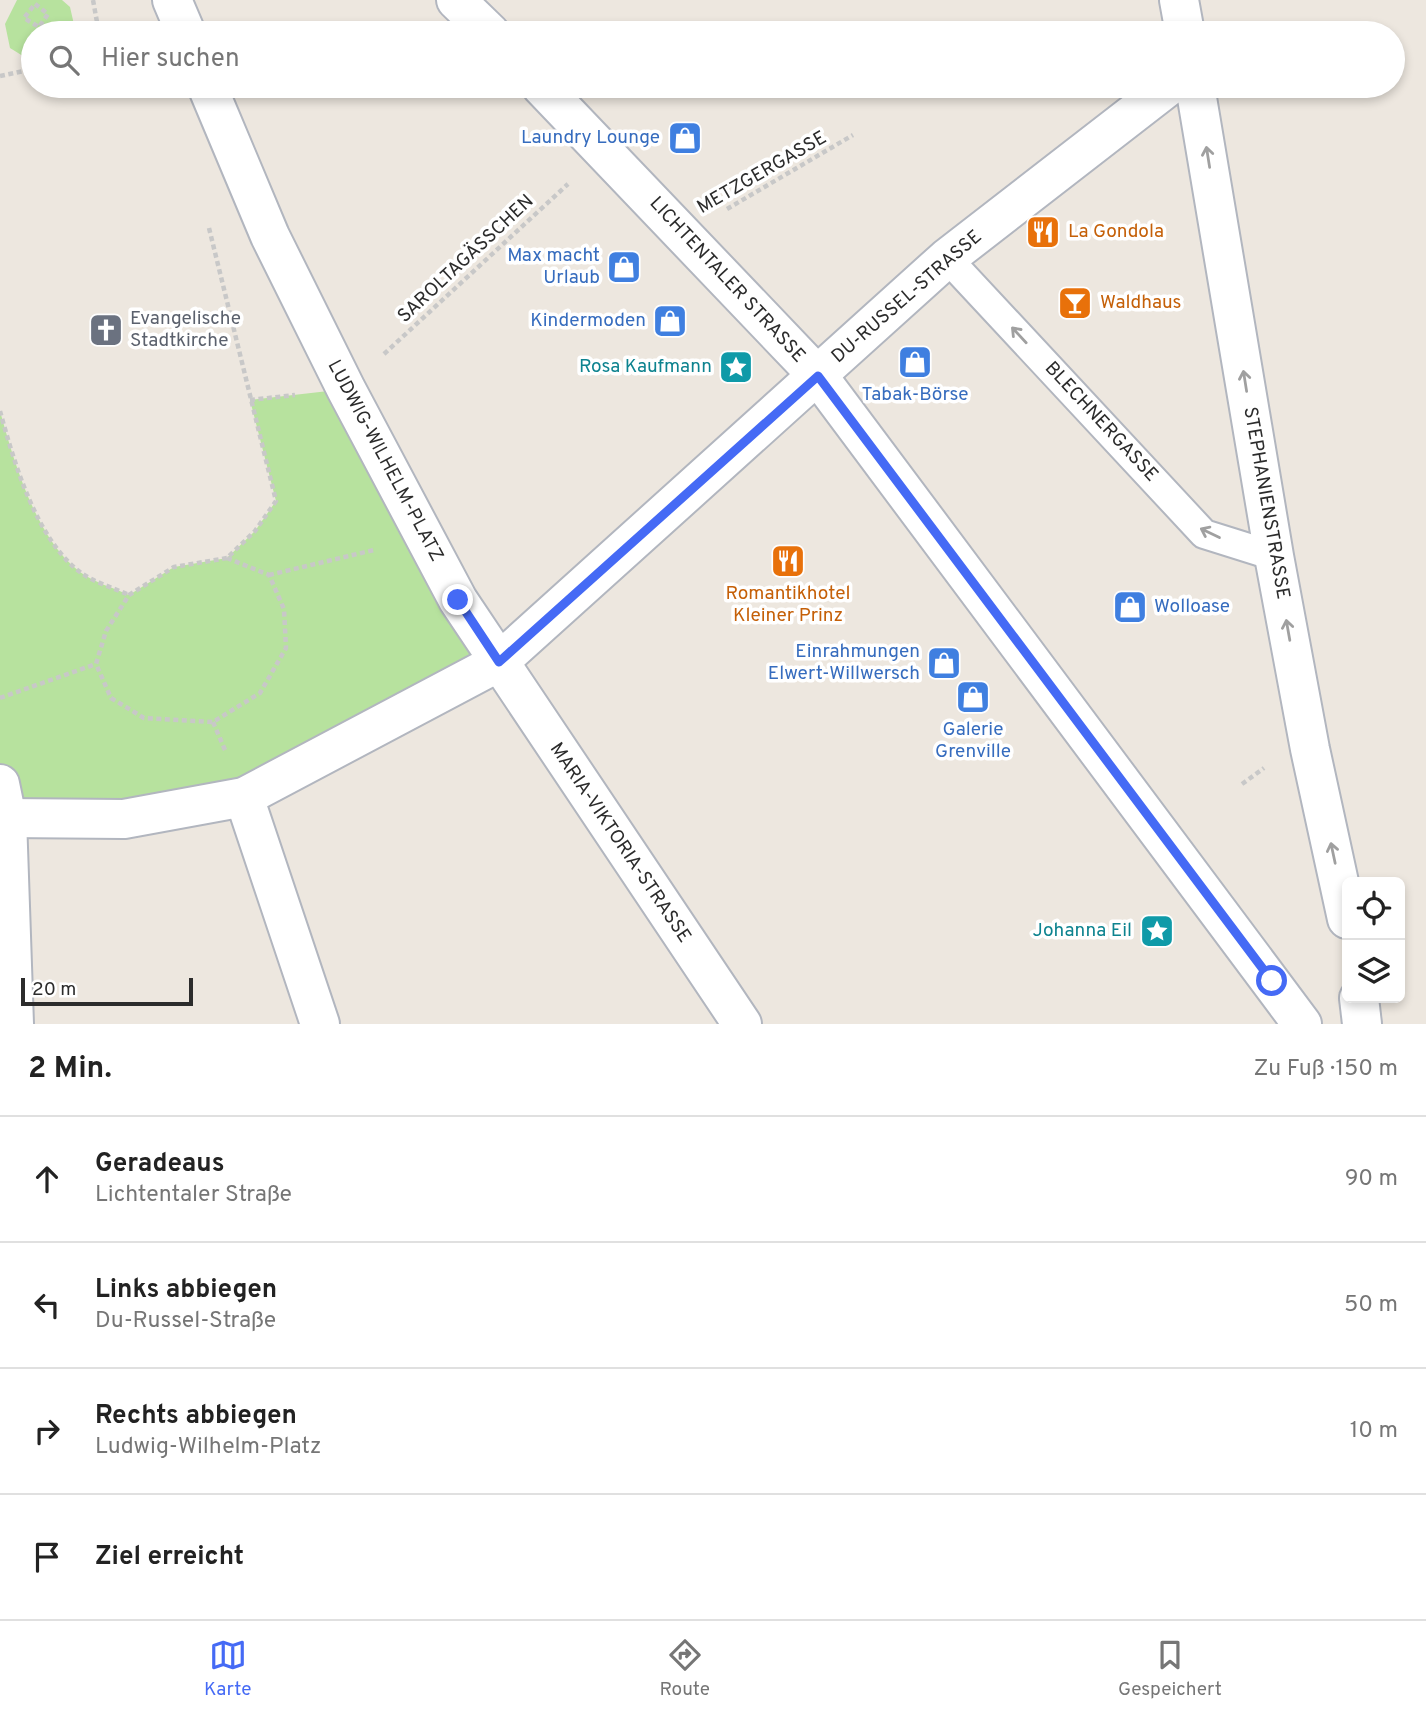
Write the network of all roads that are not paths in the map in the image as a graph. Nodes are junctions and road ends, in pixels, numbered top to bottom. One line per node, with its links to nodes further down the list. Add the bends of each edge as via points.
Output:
1 (172, 0): 4 (street)
2 (456, 0): 5 (street)
3 (1179, 0): 6 (street)
4 (181, 21)
5 (478, 21)
6 (1183, 21)
7 (212, 98): 14 (street, LUDWIG-WILHELM-PLATZ, via 270,236 346,389 458,600)
8 (553, 98): 12 (street, LICHTENTALER STRASSE)
9 (1154, 98): 11 (street, DU-RUSSEL-STRASSE)
10 (1197, 98): 13 (street, STEPHANIENSTRASSE, one-way to 10)
11 (947, 258): 12 (street, DU-RUSSEL-STRASSE); 13 (lane, BLECHNERGASSE, one-way to 11, via 1204,534)
12 (818, 376): 14 (street, DU-RUSSEL-STRASSE); 22 (street, LICHTENTALER STRASSE)
13 (1274, 556): 17 (street, STEPHANIENSTRASSE, one-way to 13)
14 (499, 662): 15 (street); 21 (street, MARIA-VIKTORIA-STRASSE)
15 (244, 797): 16 (street, via 124,819); 20 (street)
16 (4, 801): 19 (street)
17 (1342, 896)
18 (1360, 1003): 23 (street)
19 (14, 1024)
20 (320, 1024)
21 (742, 1024)
22 (1303, 1024)
23 (1362, 1024)

